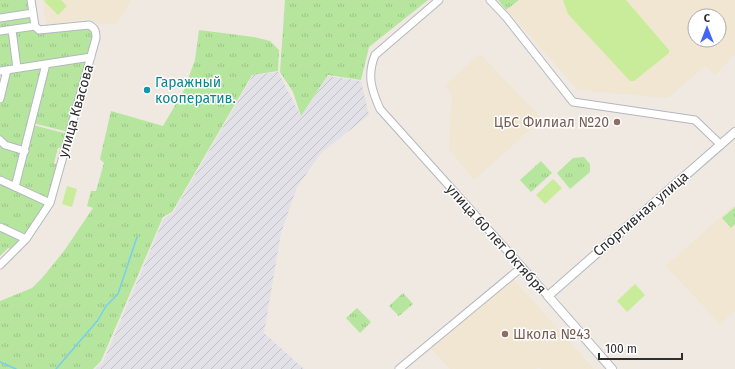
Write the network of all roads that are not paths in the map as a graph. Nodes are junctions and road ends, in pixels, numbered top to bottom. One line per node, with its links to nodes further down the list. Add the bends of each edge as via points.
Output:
1 (31, 0): 4 (street)
2 (439, 0): 24 (street, улица 60 лет Октября, via 375,55 370,75 372,92 380,108)
3 (490, 0): 16 (street, via 573,102 695,120)
4 (33, 13): 5 (street); 6 (street)
5 (0, 18)
6 (35, 26): 7 (street); 9 (street, улица Квасова, via 39,30 89,25 93,27 96,38)
7 (12, 30): 8 (street); 11 (street)
8 (0, 31)
9 (91, 57): 10 (street); 20 (street, улица Квасова)
10 (46, 64): 11 (street); 17 (street)
11 (17, 68): 12 (street)
12 (3, 71): 13 (street)
13 (0, 99)
14 (735, 132): 16 (street, Спортивная улица)
15 (0, 140): 17 (street, via 5,145)
16 (721, 145): 25 (street, Спортивная улица)
17 (25, 151): 19 (street)
18 (0, 180): 19 (street)
19 (15, 188): 20 (street)
20 (50, 203): 22 (street, улица Квасова)
21 (0, 227): 22 (street)
22 (26, 239): 23 (street, улица Квасова)
23 (0, 265)
24 (522, 267): 25 (street, улица 60 лет Октября); 26 (street)
25 (548, 296): 27 (street, улица 60 лет Октября)
26 (399, 369)
27 (612, 369)

